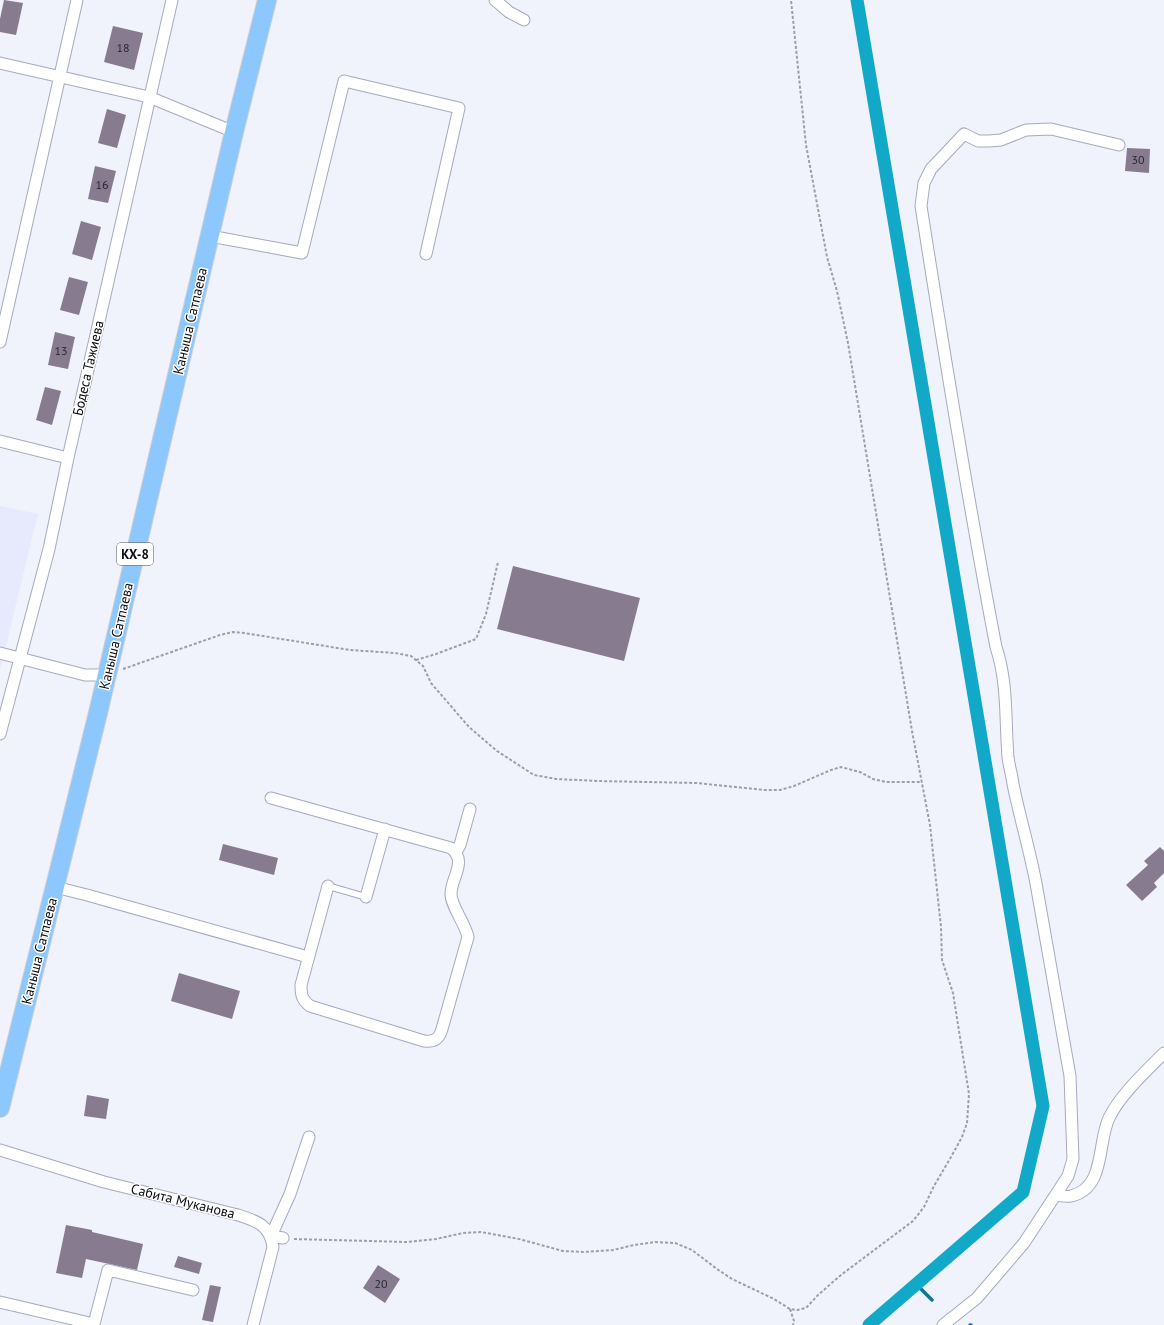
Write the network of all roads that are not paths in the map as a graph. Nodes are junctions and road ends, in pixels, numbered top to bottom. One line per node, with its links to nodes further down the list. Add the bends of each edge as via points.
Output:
1 (77, 0): 7 (street)
2 (172, 0): 8 (street, Бодеса Тажиева)
3 (267, 0): 9 (main road, Каныша Сатпаева / КХ-8)
4 (495, 0): 5 (street)
5 (524, 20)
6 (0, 63): 7 (street)
7 (59, 76): 8 (street); 13 (street)
8 (149, 97): 9 (street); 15 (street, Бодеса Тажиева)
9 (234, 132): 11 (main road, Каныша Сатпаева / КХ-8)
10 (1119, 145): 32 (street, via 1051,129 1026,130 1001,140 989,141 978,141 964,134 931,169 924,183 921,206 974,530 1004,686 1008,758 1032,862 1070,1076 1073,1159 1068,1176)
11 (210, 236): 12 (street, via 302,253 344,82 459,108); 18 (main road, Каныша Сатпаева / КХ-8)
12 (426, 254)
13 (0, 342)
14 (0, 441): 15 (street)
15 (68, 458): 17 (street, Бодеса Тажиева, via 49,549)
16 (0, 653): 17 (street)
17 (20, 658): 18 (street, via 85,675); 19 (street, Бодеса Тажиева)
18 (107, 675): 24 (main road, Каныша Сатпаева / КХ-8)
19 (0, 734)
20 (271, 798): 22 (street)
21 (470, 809): 23 (street)
22 (385, 829): 23 (street, via 451,848); 26 (street)
23 (456, 852): 27 (street, via 459,864 452,889 452,900 466,927 468,937 442,1029 434,1041 424,1041 310,1006 304,1002 301,992)
24 (55, 886): 27 (street); 29 (main road, Каныша Сатпаева / КХ-8)
25 (328, 886): 26 (lane); 27 (street)
26 (366, 896)
27 (308, 958)
28 (1164, 1053): 32 (street, via 1116,1106 1108,1120 1096,1174 1090,1184 1084,1191 1070,1196)
29 (1, 1101)
30 (309, 1137): 33 (street, via 290,1194)
31 (0, 1150): 33 (street, Сабита Муканова, via 104,1182 238,1215 257,1222)
32 (1056, 1195): 38 (street, via 1024,1243 977,1298)
33 (271, 1236): 34 (street); 37 (street, via 272,1253)
34 (283, 1238)
35 (193, 1290): 36 (street, via 108,1270 94,1324)
36 (0, 1302)
37 (254, 1325)
38 (943, 1325)

